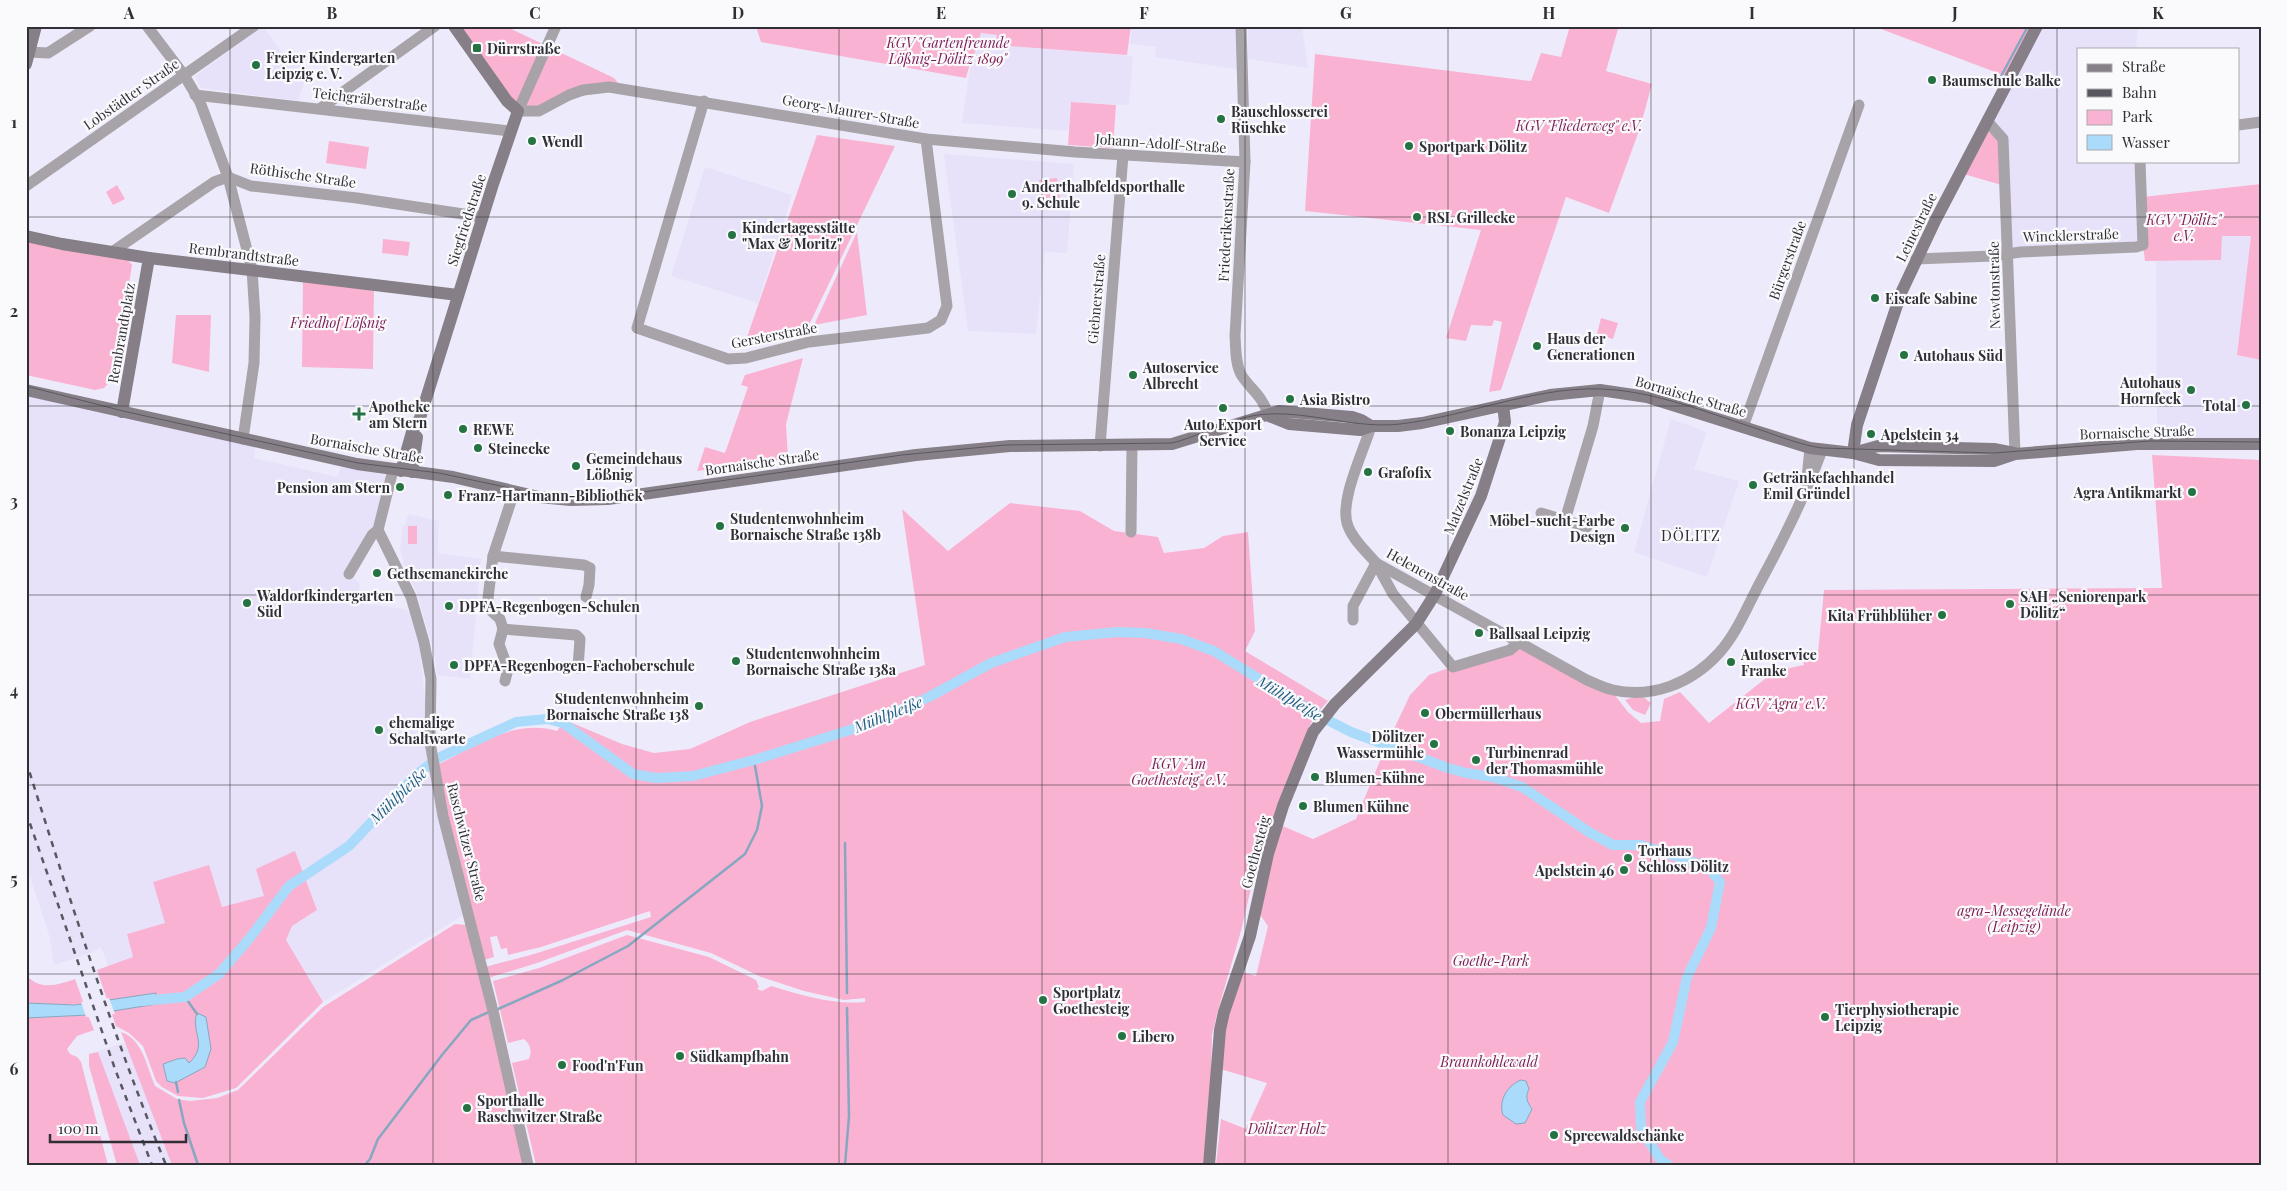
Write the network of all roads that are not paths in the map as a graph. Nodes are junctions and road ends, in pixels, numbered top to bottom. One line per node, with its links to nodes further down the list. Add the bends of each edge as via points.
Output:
1 (36, 26): 10 (main road)
2 (90, 26): 10 (street, via 48,54)
3 (147, 26): 11 (street)
4 (254, 26): 11 (street, Lobstädter Straße)
5 (435, 26): 15 (street)
6 (454, 26): 16 (main road, via 507,101)
7 (556, 26): 16 (street, Siegfriedstraße)
8 (1241, 26): 24 (street, Friederikenstraße)
9 (2037, 26): 17 (main road, Leinestraße)
10 (28, 58)
11 (184, 75): 12 (street); 27 (street, Lobstädter Straße)
12 (195, 95): 15 (street, Teichgräberstraße); 26 (street)
13 (704, 101): 16 (street, Georg-Maurer-Straße, via 609,87 583,90 540,111); 21 (street, Georg-Maurer-Straße); 21 (street, Gersterstraße, via 637,328 728,359 746,358 808,342 928,328 941,320 947,306)
14 (1859, 104): 42 (street, Bürgerstraße)
15 (321, 108): 20 (street, Teichgräberstraße)
16 (518, 111): 20 (main road, Siegfriedstraße)
17 (1988, 122): 31 (street, Newtonstraße, via 2003,139); 33 (main road, Leinestraße)
18 (2261, 122): 19 (street)
19 (2240, 125)
20 (510, 131): 28 (main road, Siegfriedstraße)
21 (926, 138): 22 (street, Georg-Maurer-Straße)
22 (1075, 152): 23 (street, Johann-Adolf-Straße)
23 (1123, 155): 24 (street, Johann-Adolf-Straße); 45 (street, Giebnerstraße)
24 (1245, 162): 40 (street, Friederikenstraße, via 1236,355 1242,376 1261,398)
25 (2140, 162): 31 (street, Wincklerstraße, via 2143,245 2136,248)
26 (228, 177): 28 (street, Röthische Straße, via 252,186); 30 (street, via 214,182); 34 (street)
27 (26, 186)
28 (483, 217): 35 (main road, Siegfriedstraße)
29 (26, 236): 30 (main road, Rembrandtstraße)
30 (112, 252): 32 (main road, Rembrandtstraße)
31 (2008, 254): 33 (street, Wincklerstraße); 49 (street, Newtonstraße)
32 (149, 258): 34 (main road, Rembrandtstraße); 39 (main road, Rembrandtplatz)
33 (1916, 259): 48 (main road, Leinestraße, via 1901,293 1858,425)
34 (252, 269): 35 (main road, Rembrandtstraße); 43 (street, via 254,363)
35 (458, 295): 50 (main road, Siegfriedstraße, via 417,427 418,433)
36 (26, 390): 39 (main road, Bornaische Straße)
37 (1600, 390): 38 (main road, Bornaische Straße, via 1564,393); 42 (main road, Bornaische Straße, via 1648,397); 53 (street, via 1593,426)
38 (1503, 405): 41 (main road, Bornaische Straße, via 1422,423); 60 (main road, Matzelstraße, via 1505,422 1482,496)
39 (122, 412): 43 (main road, Bornaische Straße)
40 (1269, 416): 41 (main road, Bornaische Straße, via 1280,411 1295,411 1352,417); 46 (main road, Bornaische Straße, via 1255,417 1192,440)
41 (1372, 426): 58 (street, Helenenstraße, via 1349,493 1346,524 1352,536)
42 (1743, 427): 47 (main road, Bornaische Straße)
43 (243, 439): 50 (main road, Bornaische Straße)
44 (2261, 444): 49 (main road, Bornaische Straße, via 2143,444)
45 (1100, 446): 46 (main road, Bornaische Straße); 51 (main road, Bornaische Straße, via 1010,446 916,455 608,499 547,498)
46 (1132, 446): 56 (street)
47 (1816, 449): 48 (main road, Bornaische Straße); 65 (street, Helenenstraße, via 1807,489 1731,636 1719,653 1690,677 1661,690 1629,693 1611,690)
48 (1853, 453): 49 (main road, Bornaische Straße, via 1878,460 1962,461 1994,461)
49 (2015, 454)
50 (402, 471): 51 (main road, Bornaische Straße, via 453,477); 55 (street)
51 (514, 492): 57 (street)
52 (1541, 513): 53 (street)
53 (1565, 520): 54 (street)
54 (1587, 527)
55 (378, 530): 59 (street); 68 (street, Raschwitzer Straße, via 411,597 430,668 434,771)
56 (1131, 532)
57 (493, 556): 61 (street, via 584,565 590,568); 64 (street, via 487,607 500,619)
58 (1376, 562): 60 (street, Helenenstraße); 62 (street, via 1353,606); 63 (street, via 1393,594)
59 (349, 574)
60 (1435, 594): 63 (main road, Goethesteig); 65 (street, Helenenstraße)
61 (586, 597)
62 (1353, 620)
63 (1416, 624): 65 (street, via 1453,667 1510,650); 69 (main road, Goethesteig, via 1319,724 1283,806 1268,854 1250,936 1224,1012)
64 (503, 628): 66 (street, via 576,635 580,639); 67 (street, via 499,644 508,669)
65 (1518, 643)
66 (578, 668)
67 (506, 681)
68 (528, 1165)
69 (1209, 1165)

